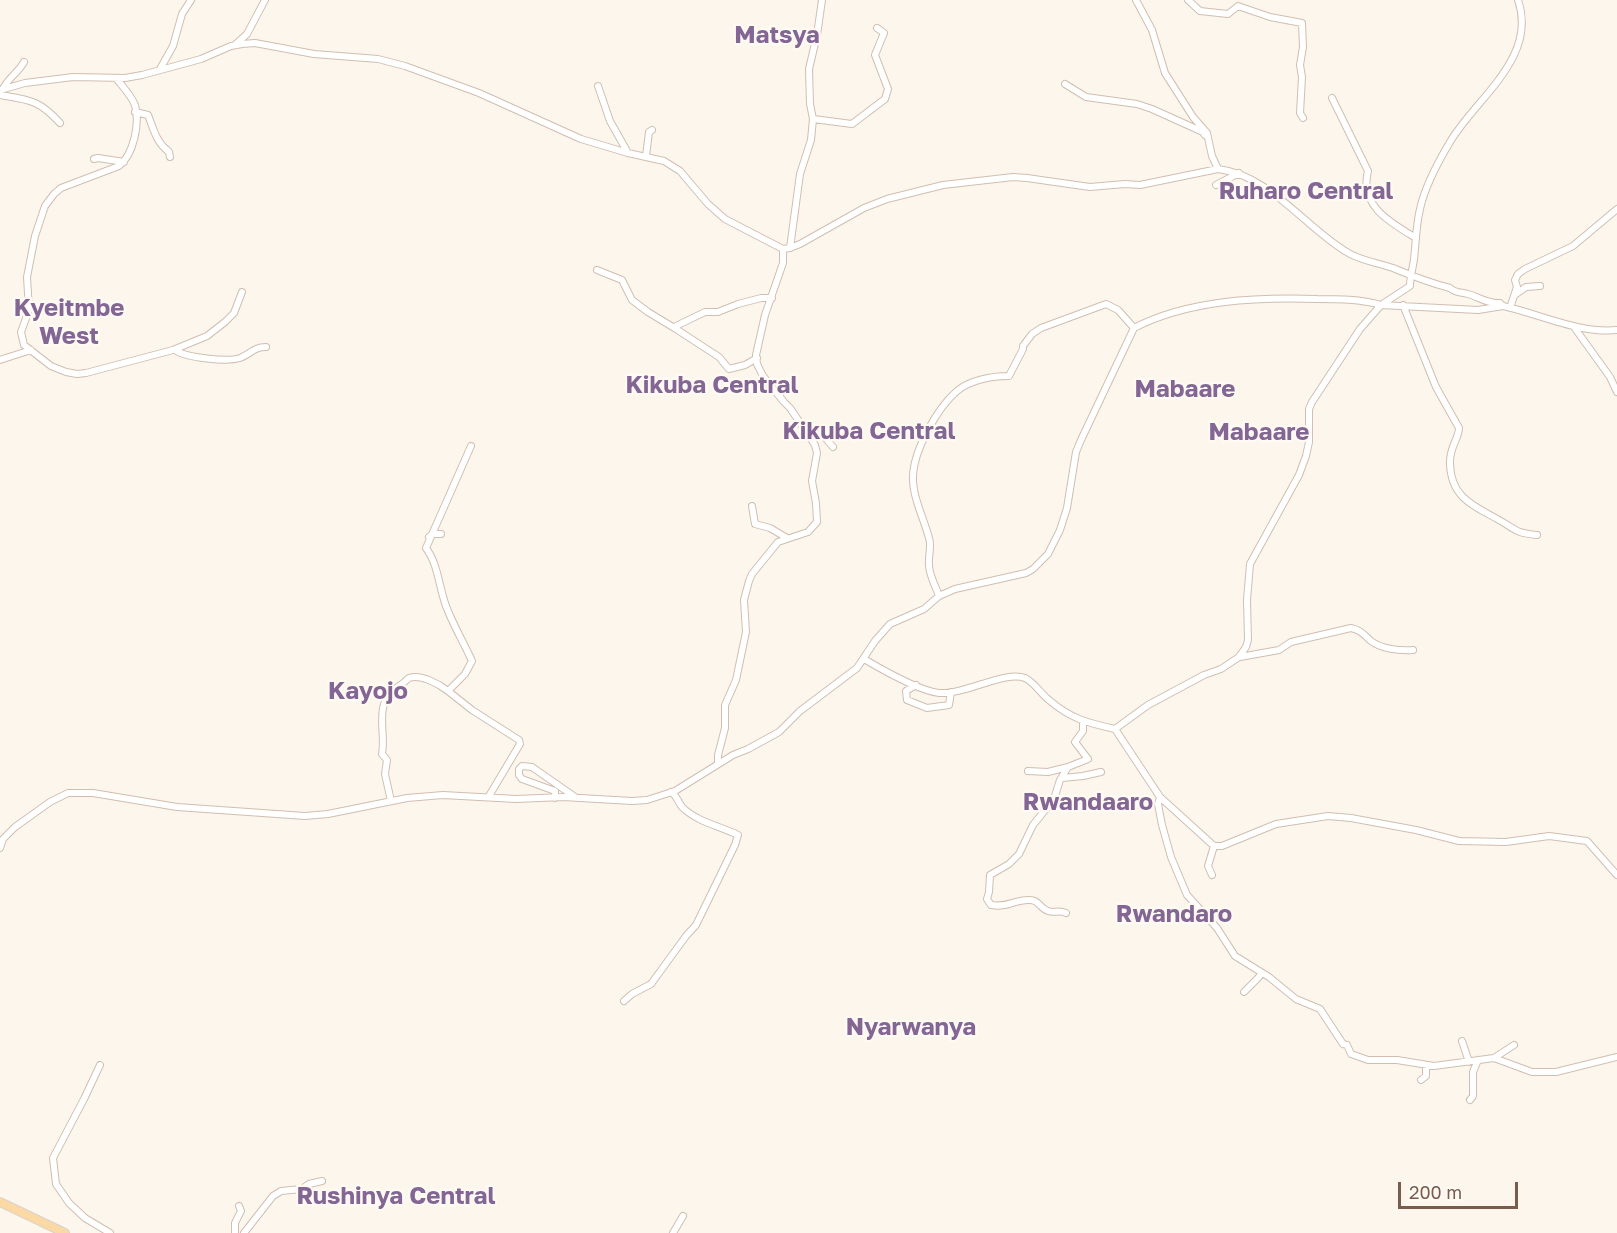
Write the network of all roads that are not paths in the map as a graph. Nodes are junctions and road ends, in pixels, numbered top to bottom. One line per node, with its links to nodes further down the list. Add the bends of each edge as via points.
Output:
1 (191, 0): 10 (street)
2 (265, 0): 8 (street, via 247,34)
3 (822, 0): 18 (street, via 809,69)
4 (1136, 0): 21 (street, via 1156,39 1165,73 1207,133)
5 (1188, 0): 17 (street, via 1202,12 1230,14 1238,6 1302,23)
6 (1518, 0): 31 (street, via 1522,21 1515,53 1444,153 1420,208)
7 (877, 28): 18 (street, via 884,33 875,55 888,88 885,99 852,124)
8 (236, 45): 10 (street); 22 (street, via 255,43 314,54 367,57 405,66 488,96 581,139)
9 (24, 62): 14 (street)
10 (160, 69): 11 (street)
11 (116, 78): 14 (street, via 43,80); 16 (street)
12 (1065, 84): 21 (street, via 1086,97 1137,104 1175,118 1203,132)
13 (598, 86): 22 (street, via 610,121)
14 (1, 91): 19 (street, via 42,105)
15 (1332, 98): 31 (street, via 1368,171 1365,183 1373,204 1385,220)
16 (135, 112): 24 (street, via 148,115 156,138); 26 (street, via 135,140)
17 (1303, 118)
18 (813, 119): 32 (street)
19 (60, 123)
20 (652, 130): 23 (street)
21 (1210, 146): 27 (street)
22 (628, 153): 23 (street)
23 (646, 156): 32 (street, via 680,171 725,219)
24 (170, 157)
25 (94, 159): 26 (street)
26 (124, 162): 46 (street, via 61,188 45,206 34,236 27,277 29,310 21,332)
27 (1218, 169): 28 (street); 32 (street, via 1140,185 1090,187 1013,177 942,185 887,198)
28 (1240, 173): 29 (street); 34 (street, via 1345,252)
29 (1216, 184)
30 (1617, 209): 37 (street, via 1573,246 1520,272 1515,280)
31 (1416, 238): 34 (street)
32 (786, 249): 38 (street)
33 (597, 270): 44 (street, via 622,280 632,300)
34 (1410, 276): 39 (street, via 1407,289); 41 (street)
35 (1540, 286): 37 (street, via 1526,287)
36 (242, 292): 49 (street, via 234,314 225,322 207,336)
37 (1516, 294): 41 (street)
38 (772, 298): 44 (street, via 705,312); 51 (street)
39 (1381, 304): 40 (street); 43 (street, via 1339,299 1240,300 1163,315); 64 (street, via 1360,329 1309,409 1309,442 1299,475 1250,564 1248,640)
40 (1403, 305): 41 (street, via 1478,310); 59 (street, via 1436,387 1459,428 1450,454 1450,471 1456,487 1473,507 1521,533)
41 (1507, 307): 42 (street)
42 (1574, 327): 45 (street); 53 (street)
43 (1134, 328): 62 (street, via 1076,452 1067,508 1048,554 1026,573 963,586); 62 (street, via 1118,310 1106,304 1041,328 1023,346 1009,376 987,377 958,390 944,406 918,448 913,477 921,519 930,540 928,568)
44 (676, 329): 51 (street, via 719,357 729,369)
45 (1617, 330)
46 (24, 345): 48 (street); 50 (street)
47 (266, 347): 49 (street, via 257,347 239,359 206,359 181,355)
48 (31, 350): 49 (street, via 51,366 77,374); 50 (street)
49 (175, 350)
50 (23, 354): 52 (street)
51 (757, 358): 54 (street, via 763,376)
52 (0, 360)
53 (1617, 392)
54 (809, 436): 56 (street, via 822,434); 61 (street, via 817,453 812,481 817,522 808,532)
55 (471, 446): 60 (street)
56 (833, 447)
57 (752, 506): 61 (street, via 755,524)
58 (441, 534): 60 (street)
59 (1537, 535)
60 (429, 538): 67 (street, via 426,548 432,556 447,609 472,661)
61 (787, 538): 71 (street, via 775,545 749,581 744,600 746,632 736,681 725,705)
62 (939, 596): 65 (street, via 924,609 890,624)
63 (1413, 650): 64 (street, via 1380,646 1360,630 1351,628 1291,642 1279,650)
64 (1239, 657): 70 (street, via 1148,705)
65 (864, 659): 66 (street); 71 (street, via 779,732)
66 (916, 684): 68 (street, via 939,693); 68 (street, via 906,691 907,700 927,708 949,705)
67 (448, 691): 77 (street, via 519,740 515,754); 81 (street, via 418,677 408,679 388,695 382,716 382,754 387,760)
68 (951, 692): 69 (street, via 1015,676 1027,678 1058,707)
69 (1083, 722): 70 (street); 72 (street, via 1083,731 1075,742 1088,759)
70 (1115, 729): 78 (street)
71 (718, 763): 76 (street)
72 (1068, 767): 73 (street); 75 (street)
73 (1028, 771)
74 (1101, 772): 75 (street)
75 (1062, 778): 86 (street, via 1054,799 1033,825 1017,857 990,876 987,899 991,905 1000,907 1033,900 1048,911)
76 (671, 792): 80 (street, via 633,801); 89 (street, via 693,814 738,835 696,925 651,984)
77 (489, 796): 79 (street); 81 (street, via 442,795)
78 (1160, 797): 82 (street); 87 (street, via 1162,825 1187,895 1217,928 1235,956)
79 (555, 798): 80 (street); 80 (street, via 555,791 522,779 519,769 532,767)
80 (577, 798)
81 (391, 801): 83 (street, via 328,814 292,816 68,793 15,827)
82 (1214, 846): 84 (street, via 1208,866); 85 (street, via 1276,824 1333,816 1460,841 1506,842 1549,836 1587,841)
83 (0, 848)
84 (1212, 875)
85 (1617, 875)
86 (1066, 913)
87 (1261, 972): 88 (street); 97 (street, via 1296,999 1320,1009 1351,1054 1368,1060)
88 (1244, 992)
89 (624, 1001)
90 (1462, 1041): 95 (street)
91 (1514, 1045): 93 (street)
92 (1617, 1057): 93 (street, via 1556,1072 1532,1071)
93 (1494, 1058): 94 (street)
94 (1478, 1060): 95 (street); 99 (street)
95 (1469, 1062): 97 (street)
96 (100, 1065): 105 (street, via 53,1158 56,1184 69,1203)
97 (1426, 1065): 98 (street, via 1426,1076)
98 (1421, 1080)
99 (1470, 1100)
100 (322, 1181): 107 (street, via 273,1196)
101 (0, 1202): 104 (main road)
102 (239, 1206): 106 (street)
103 (683, 1216): 108 (street)
104 (66, 1233)
105 (110, 1233)
106 (235, 1233)
107 (244, 1233)
108 (673, 1233)

